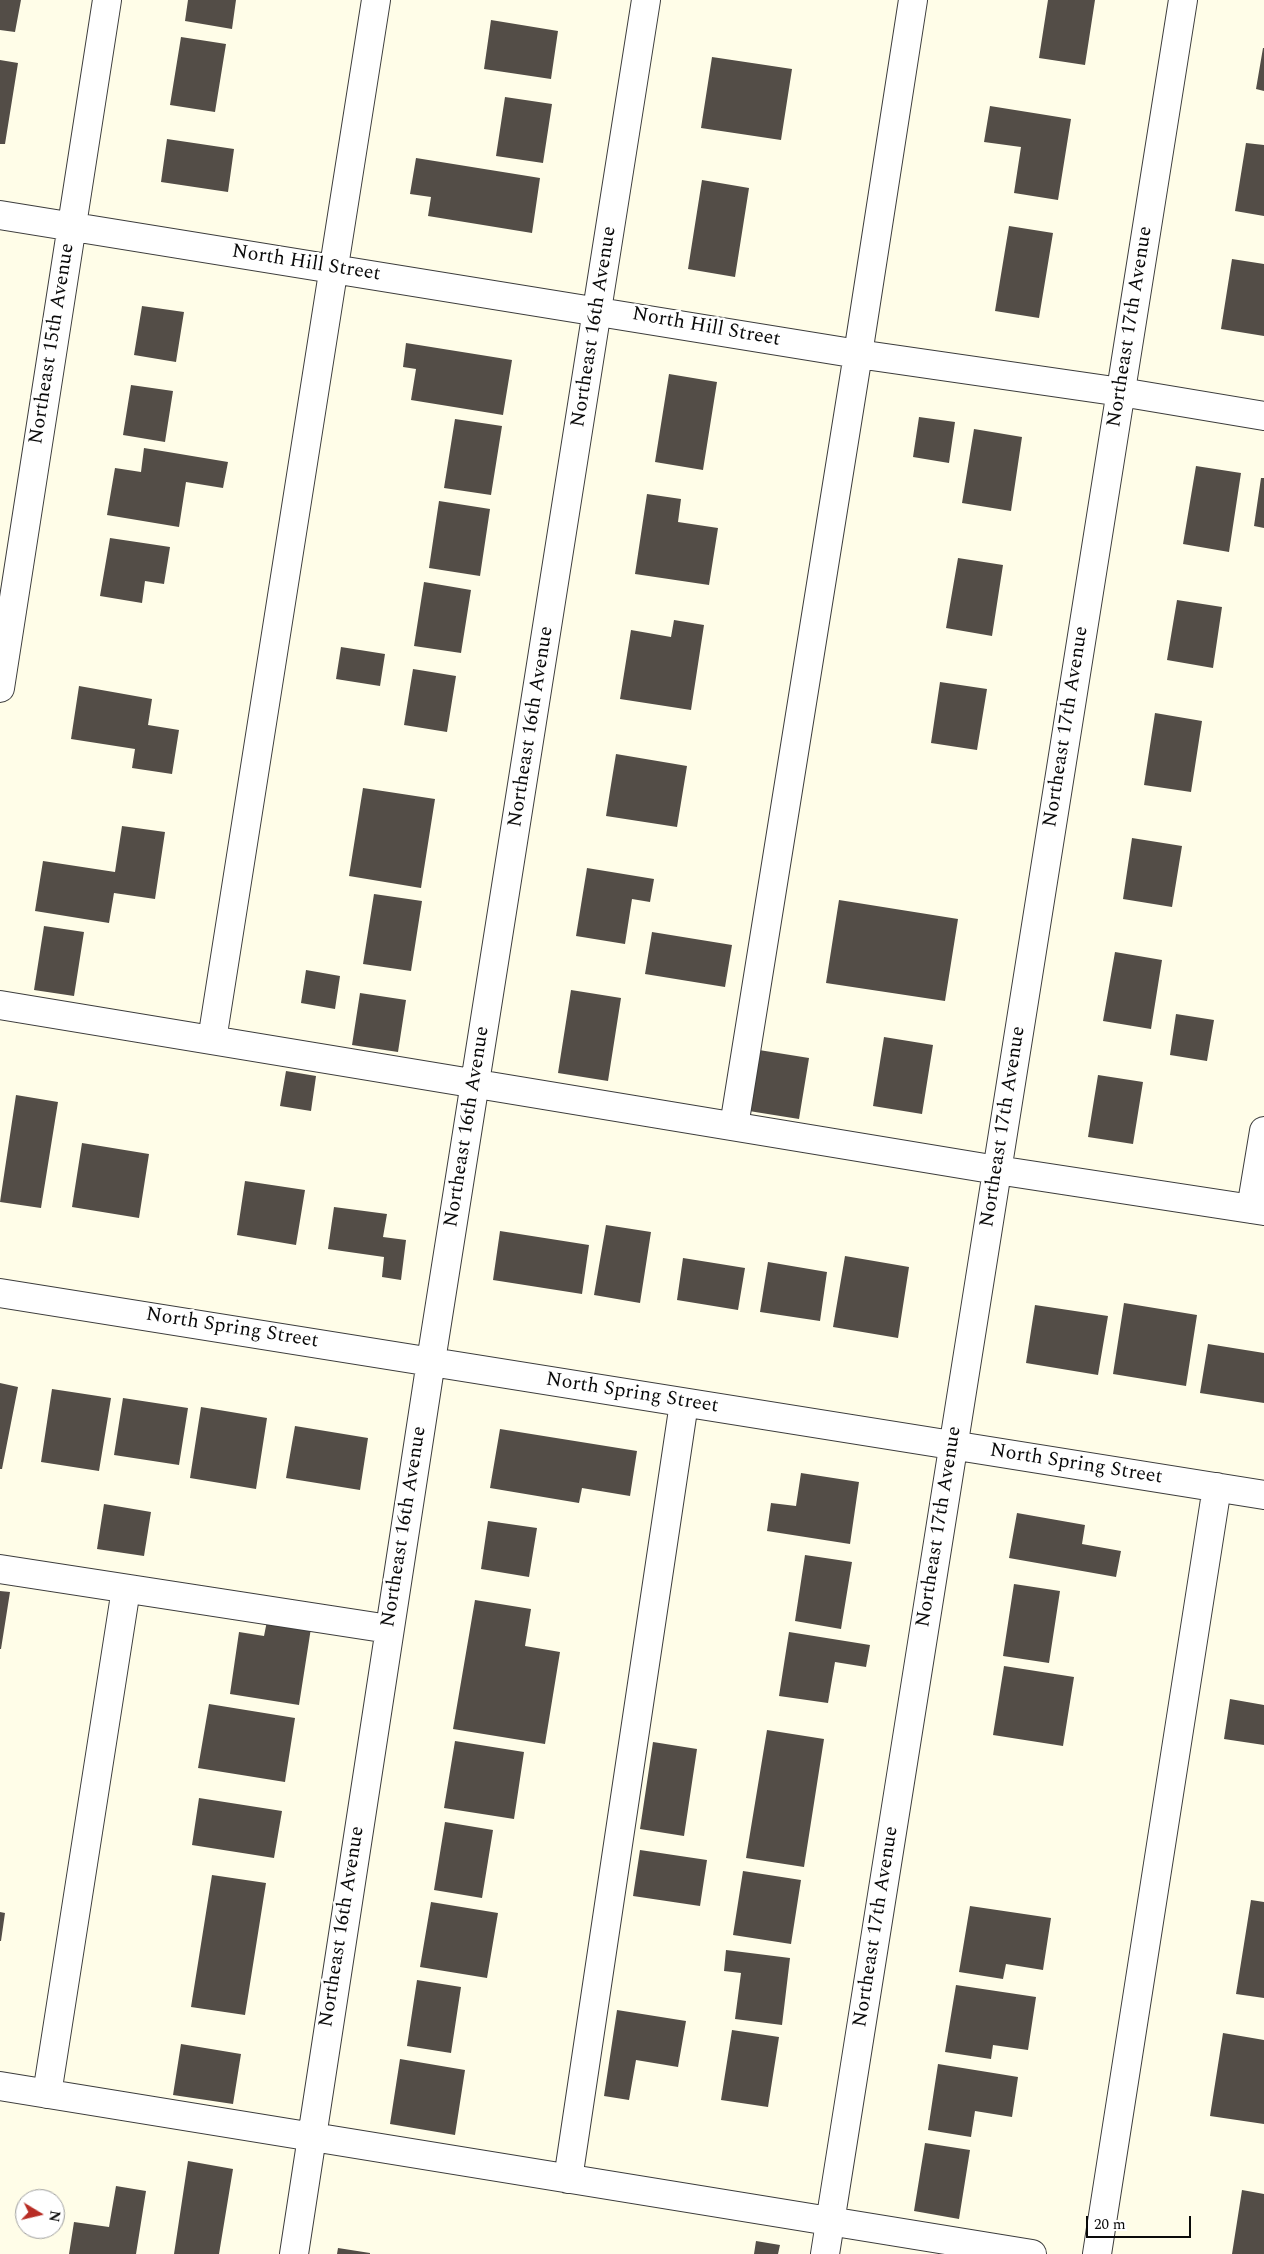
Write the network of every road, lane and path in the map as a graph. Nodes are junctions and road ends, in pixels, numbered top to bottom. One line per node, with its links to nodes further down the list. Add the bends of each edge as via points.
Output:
1 (107, 0): 7 (street, Northeast 15th Avenue)
2 (376, 0): 8 (street)
3 (646, 0): 9 (street, Northeast 16th Avenue)
4 (913, 0): 10 (street)
5 (1183, 0): 11 (street, Northeast 17th Avenue)
6 (0, 215): 7 (street, North Hill Street)
7 (71, 226): 8 (street, North Hill Street); 13 (street, Northeast 15th Avenue)
8 (332, 268): 9 (street, North Hill Street); 15 (street)
9 (598, 310): 10 (street, North Hill Street); 16 (street, Northeast 16th Avenue)
10 (858, 354): 11 (street, North Hill Street); 17 (street)
11 (1121, 392): 12 (street, North Hill Street); 19 (street, Northeast 17th Avenue)
12 (1264, 416)
13 (0, 688)
14 (0, 1005): 15 (street)
15 (212, 1040): 16 (street)
16 (475, 1082): 17 (street); 22 (street, Northeast 16th Avenue)
17 (734, 1126): 19 (street)
18 (1264, 1131): 20 (street)
19 (997, 1170): 20 (street); 24 (street, Northeast 17th Avenue)
20 (1257, 1210)
21 (0, 1293): 22 (street, North Spring Street)
22 (431, 1361): 23 (street, North Spring Street); 29 (street, Northeast 16th Avenue)
23 (684, 1403): 24 (street, North Spring Street); 33 (street)
24 (953, 1446): 25 (street, North Spring Street); 34 (street, Northeast 17th Avenue)
25 (1217, 1488): 26 (street, North Spring Street); 38 (street)
26 (1264, 1495)
27 (0, 1569): 28 (street)
28 (126, 1589): 29 (street); 31 (street)
29 (389, 1628): 32 (street, Northeast 16th Avenue)
30 (0, 2086): 31 (street)
31 (47, 2094): 32 (street)
32 (311, 2138): 33 (street); 35 (street, Northeast 16th Avenue)
33 (568, 2179): 34 (street)
34 (830, 2222): 36 (street, Northeast 17th Avenue); 37 (street)
35 (294, 2254)
36 (825, 2254)
37 (1032, 2254)
38 (1096, 2254)

